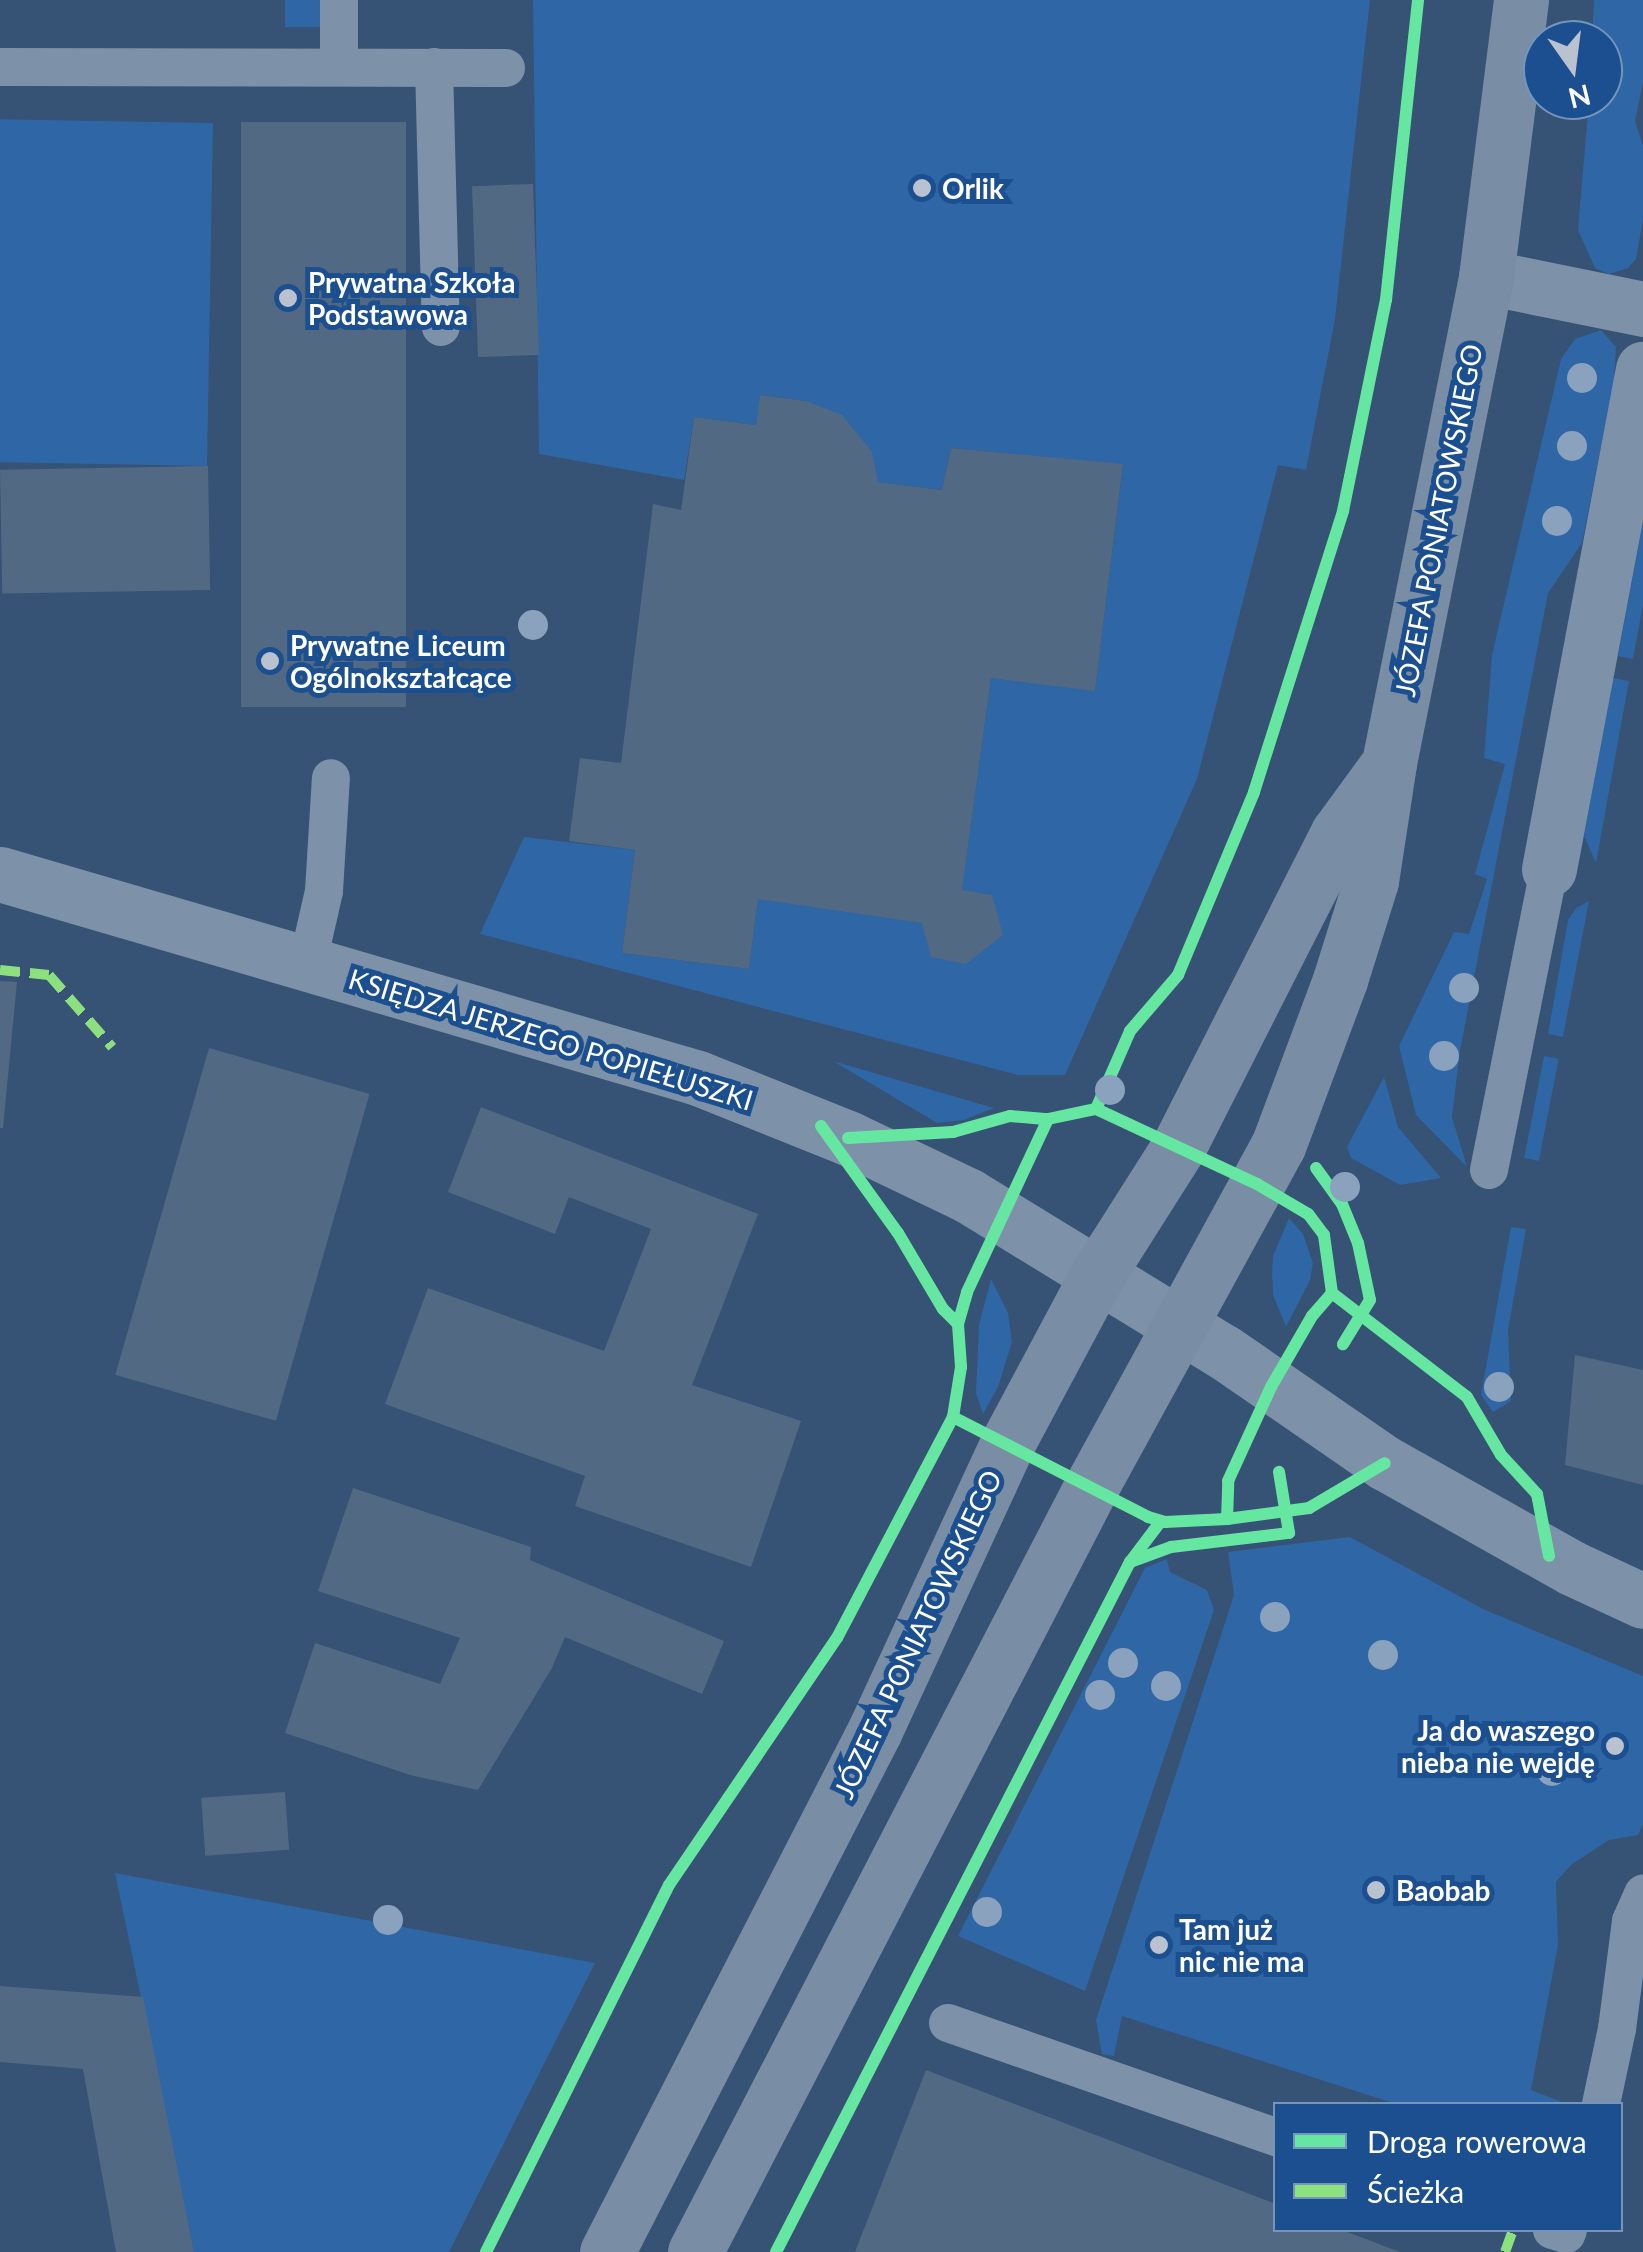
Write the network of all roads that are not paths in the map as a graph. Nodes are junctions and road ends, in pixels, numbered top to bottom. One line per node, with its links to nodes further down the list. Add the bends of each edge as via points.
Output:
1 (339, 0): 3 (lane)
2 (1521, 0): 7 (main road, JÓZEFA PONIATOWSKIEGO)
3 (339, 66): 4 (lane); 5 (lane)
4 (0, 67)
5 (434, 68): 6 (lane); 9 (lane)
6 (506, 68)
7 (1486, 277): 8 (street); 11 (main road, JÓZEFA PONIATOWSKIEGO)
8 (1643, 310)
9 (441, 328)
10 (1643, 369): 13 (street)
11 (1389, 763): 17 (main road, JÓZEFA PONIATOWSKIEGO, via 1338,833 1179,1146); 18 (main road, JÓZEFA PONIATOWSKIEGO, via 1371,881 1333,998 1278,1146)
12 (331, 778): 15 (lane, via 324,891)
13 (1549, 869): 16 (lane)
14 (0, 874): 15 (street, KSIĘDZA JERZEGO POPIEŁUSZKI)
15 (307, 966): 17 (street, KSIĘDZA JERZEGO POPIEŁUSZKI, via 716,1084 930,1176)
16 (1489, 1170)
17 (1096, 1278): 18 (street, KSIĘDZA JERZEGO POPIEŁUSZKI); 24 (main road, JÓZEFA PONIATOWSKIEGO)
18 (1181, 1328): 19 (street, KSIĘDZA JERZEGO POPIEŁUSZKI, via 1385,1462 1560,1562); 25 (main road, JÓZEFA PONIATOWSKIEGO, via 1090,1489)
19 (1643, 1601)
20 (1643, 1894): 22 (lane, via 1631,1921)
21 (948, 2023): 23 (lane)
22 (1601, 2102)
23 (1273, 2136)
24 (606, 2252)
25 (696, 2252)

